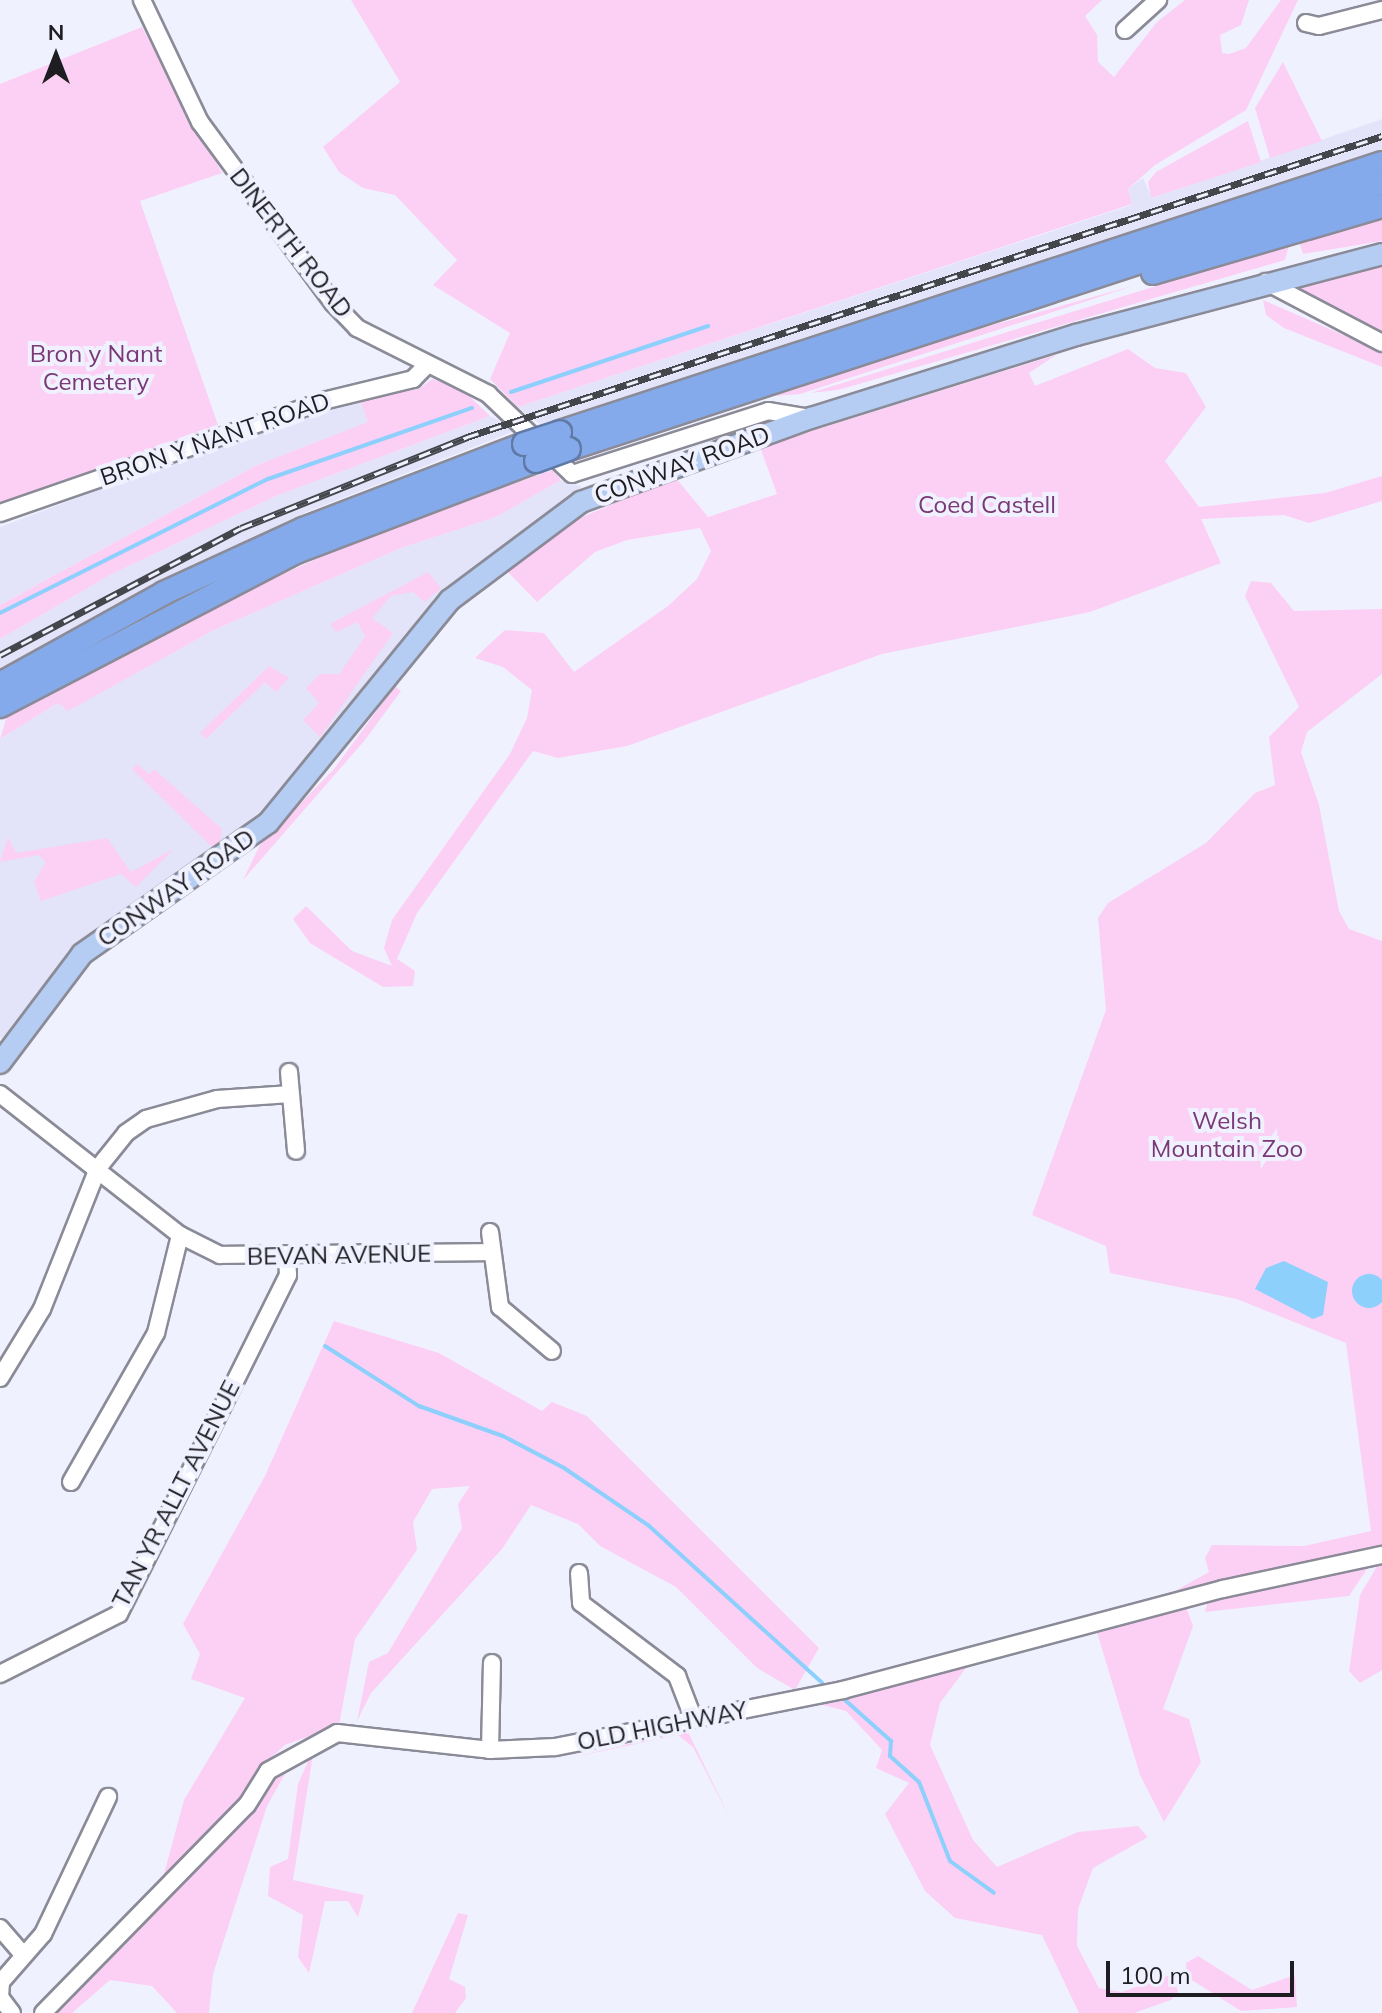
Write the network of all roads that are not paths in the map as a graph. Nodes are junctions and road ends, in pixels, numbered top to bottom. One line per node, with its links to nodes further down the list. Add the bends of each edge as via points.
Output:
1 (142, 0): 13 (street, DINERTH ROAD, via 200,122 333,303 357,328)
2 (1158, 0): 5 (street)
3 (1382, 10): 4 (street, via 1319,26)
4 (1306, 23)
5 (1125, 30)
6 (1382, 163): 15 (highway)
7 (1382, 183): 11 (highway)
8 (1382, 206): 11 (highway, via 1172,269)
9 (1382, 254): 10 (main road, CONWAY ROAD)
10 (1266, 282): 12 (street); 14 (main road, CONWAY ROAD)
11 (1070, 288): 15 (highway)
12 (1382, 343)
13 (427, 365): 14 (street, DINERTH ROAD, via 488,394 572,474 768,411); 17 (street, BRON Y NANT ROAD, via 413,379 323,401)
14 (811, 418): 20 (main road, CONWAY ROAD, via 581,502 495,563 414,639 268,823 82,954)
15 (564, 441): 16 (highway, bridge)
16 (530, 452): 18 (highway, via 303,529 164,593); 19 (highway, via 296,552)
17 (0, 513)
18 (0, 684)
19 (0, 706)
20 (4, 1049)
21 (289, 1072): 23 (street)
22 (0, 1094): 25 (street, BEVAN AVENUE)
23 (291, 1094): 24 (street); 25 (street, via 217,1099 146,1119)
24 (296, 1151)
25 (98, 1168): 27 (street, BEVAN AVENUE); 31 (street, via 42,1309)
26 (490, 1232): 28 (street)
27 (180, 1235): 29 (street, BEVAN AVENUE, via 220,1255); 32 (street, via 156,1333)
28 (491, 1252): 29 (street, BEVAN AVENUE); 30 (street, via 500,1307)
29 (287, 1256): 36 (street, TAN YR ALLT AVENUE, via 288,1275 119,1614)
30 (552, 1351)
31 (0, 1378)
32 (71, 1482)
33 (1382, 1555): 37 (street, OLD HIGHWAY, via 1223,1589 843,1690)
34 (579, 1573): 37 (street, via 581,1603 677,1676)
35 (492, 1663): 38 (street)
36 (0, 1674)
37 (694, 1720): 38 (street, OLD HIGHWAY, via 555,1747)
38 (490, 1750): 43 (street, OLD HIGHWAY, via 351,1732 300,1749 268,1771 247,1805)
39 (108, 1797): 41 (street, via 43,1934)
40 (0, 1928): 41 (street)
41 (23, 1954): 42 (street, via 1,1982 0,1997)
42 (12, 2013)
43 (43, 2013)

